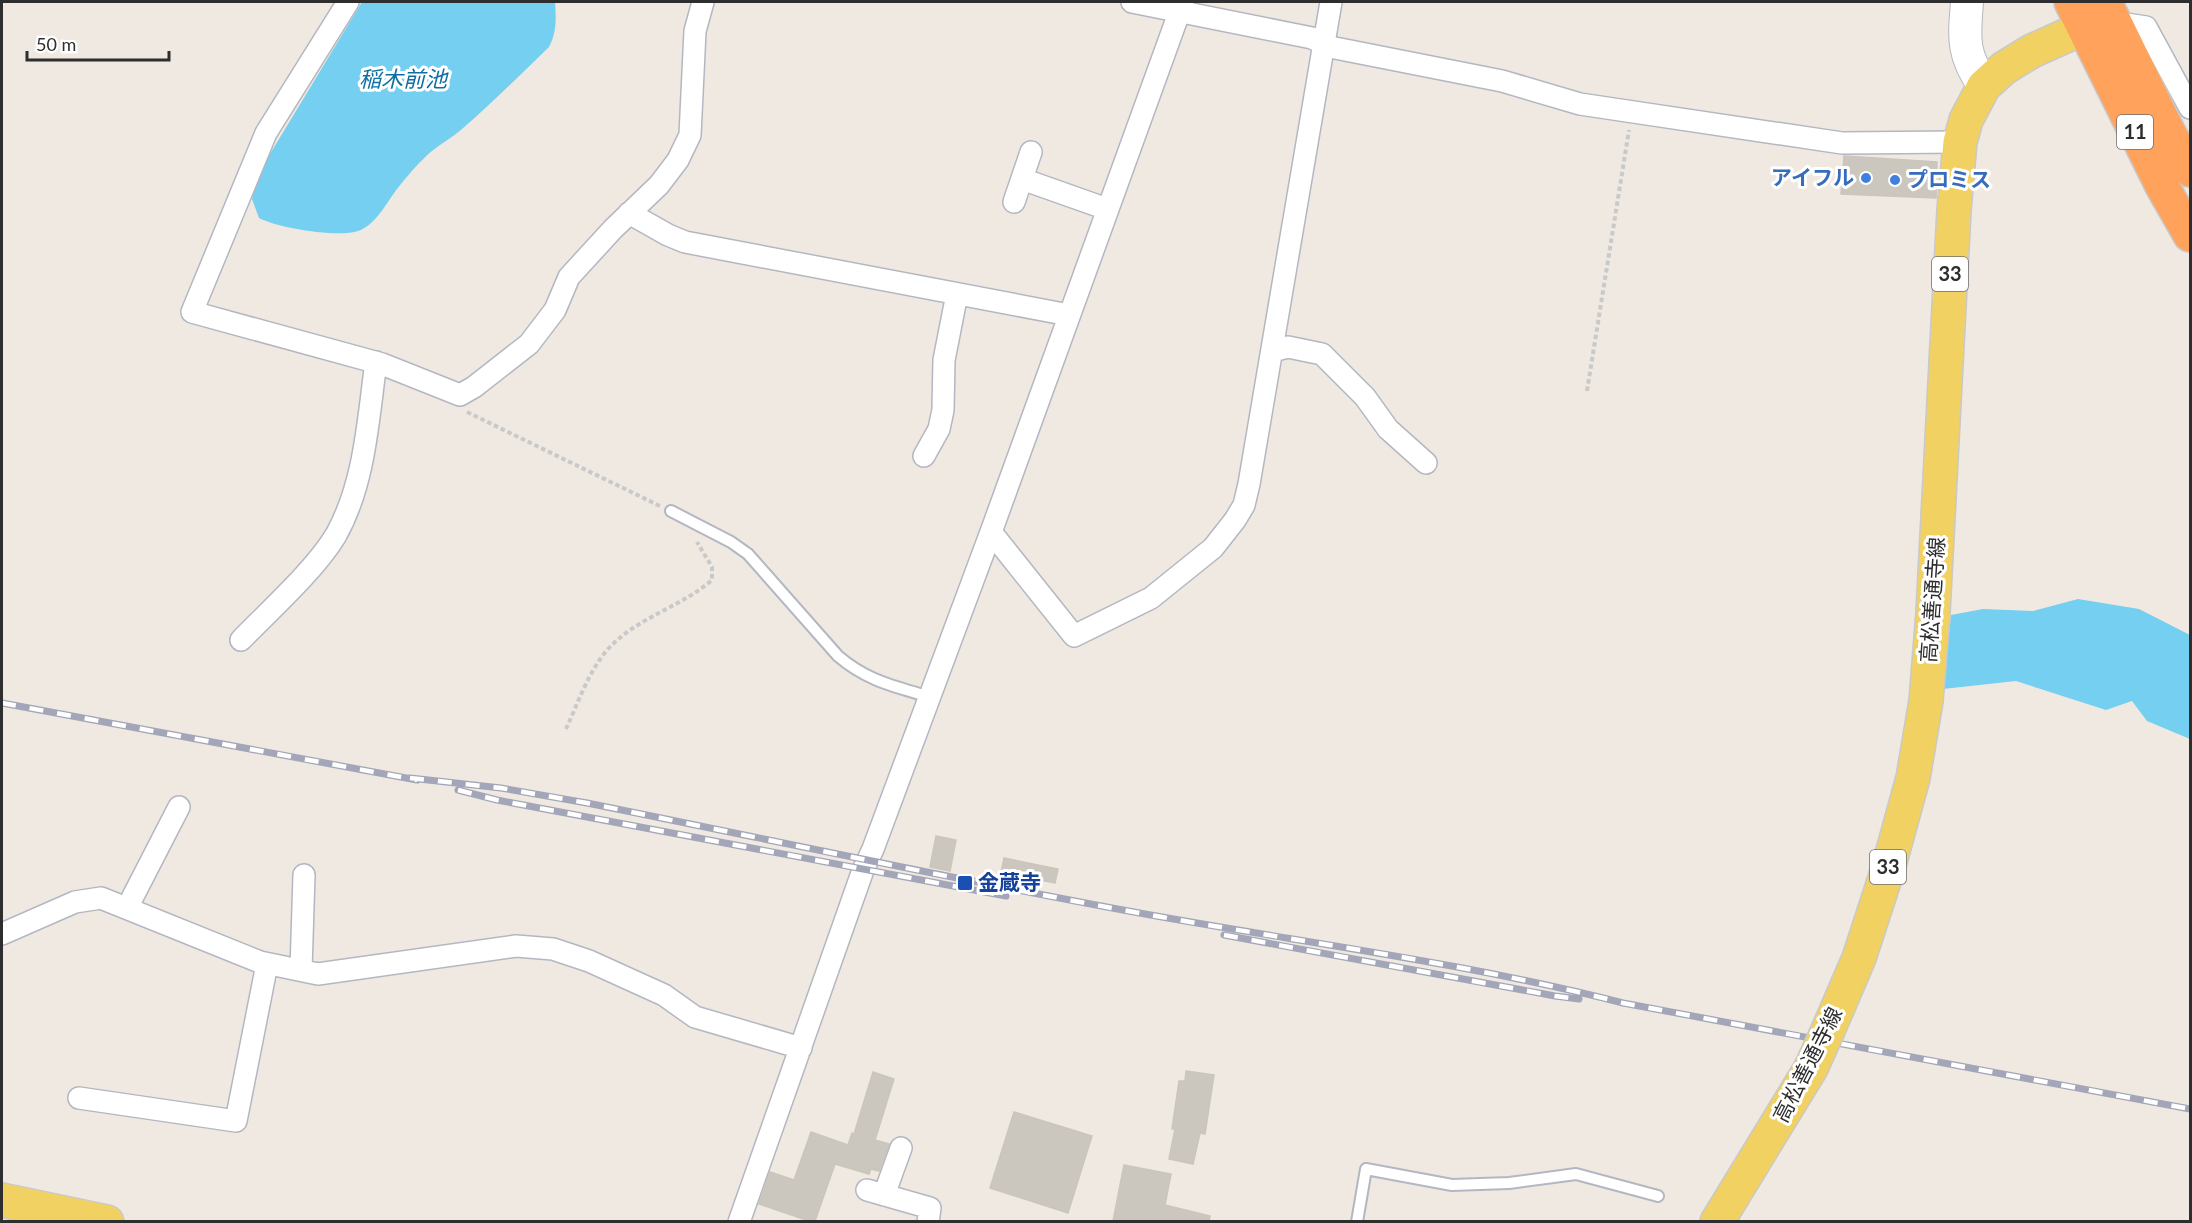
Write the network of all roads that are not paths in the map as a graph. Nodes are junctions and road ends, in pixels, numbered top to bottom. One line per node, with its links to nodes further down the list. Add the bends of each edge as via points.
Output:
1 (348, 2): 26 (street, via 266,133 192,312)
2 (703, 2): 20 (street, via 695,31 690,135 659,185)
3 (1132, 2): 6 (street)
4 (1331, 2): 8 (street)
5 (1966, 2): 9 (street, via 1964,43 1975,74)
6 (1181, 6): 8 (street); 19 (street)
7 (2093, 13): 9 (main road, 高松善通寺線 / 33, via 2004,68); 10 (street, via 2146,27); 11 (highway, 11); 17 (highway, 11)
8 (1324, 44): 12 (street, via 1503,81 1580,104 1842,143); 25 (street)
9 (1984, 86): 12 (main road, 高松善通寺線 / 33, via 1966,120)
10 (2190, 108)
11 (2168, 131): 14 (highway); 15 (highway, 11)
12 (1960, 142): 48 (main road, 高松善通寺線 / 33, bridge, via 1933,613 1926,700 1913,777 1859,958 1829,1028 1811,1068)
13 (1031, 152): 16 (street)
14 (2190, 159)
15 (2190, 170)
16 (1022, 178): 18 (street); 19 (street)
17 (2162, 186): 21 (highway, 11); 22 (highway)
18 (1014, 202)
19 (1107, 209): 24 (street)
20 (629, 213): 23 (street, via 685,242); 26 (street, via 569,277 555,310 529,345 474,387 460,395)
21 (2190, 235)
22 (2190, 251)
23 (957, 294): 24 (street); 27 (street, via 944,360 943,410 939,429)
24 (1069, 315): 30 (street)
25 (1272, 351): 28 (street, via 1288,347 1322,354 1365,397 1388,429); 30 (street, via 1244,505 1213,548 1151,598 1074,636)
26 (376, 362): 31 (street, via 363,455 346,516 322,555)
27 (924, 456)
28 (1426, 463)
29 (671, 511): 32 (lane, via 748,554 854,670 870,679)
30 (991, 532): 32 (street)
31 (241, 640)
32 (930, 697): 39 (street, via 863,870)
33 (179, 807): 35 (street)
34 (304, 875): 38 (street)
35 (127, 908): 36 (street, via 101,898 75,902); 37 (street)
36 (2, 934)
37 (267, 964): 38 (street); 40 (street, via 236,1121)
38 (301, 970): 39 (street, via 318,974 516,946 553,948 664,995 695,1017)
39 (801, 1048): 45 (street)
40 (79, 1098)
41 (901, 1148): 46 (street, via 875,1193 930,1208)
42 (1658, 1196): 47 (lane, via 1576,1174 1509,1183 1452,1185 1366,1169)
43 (13, 1208): 44 (main road)
44 (106, 1221)
45 (741, 1221)
46 (928, 1221)
47 (1357, 1221)
48 (1717, 1221)

